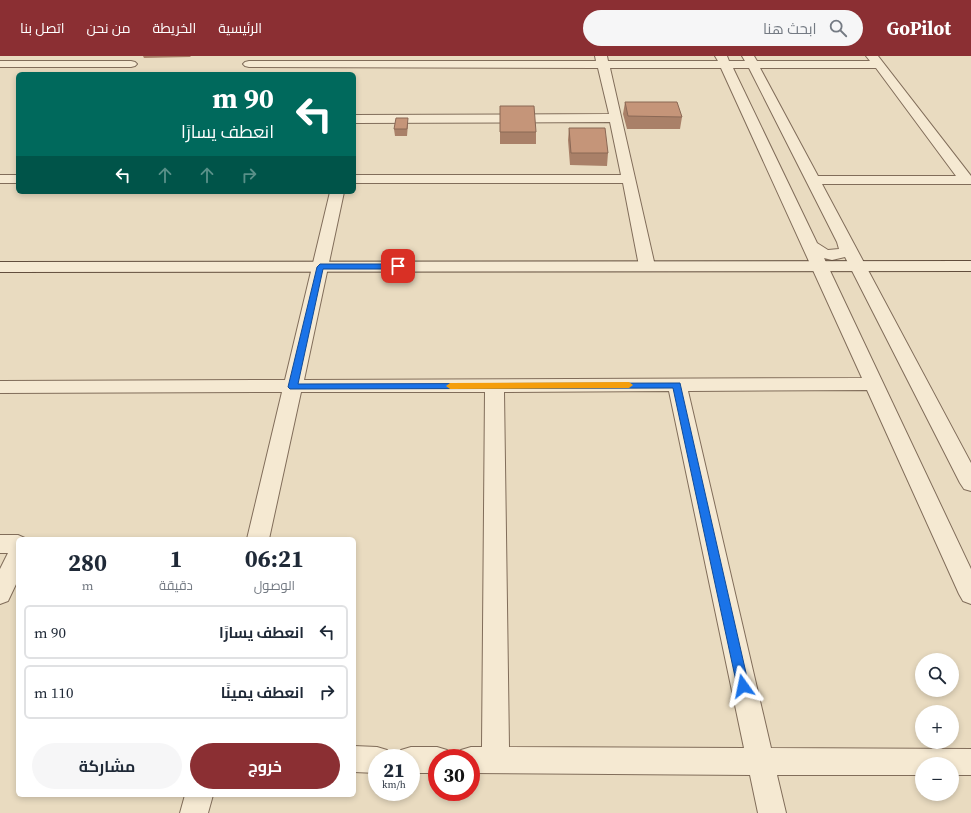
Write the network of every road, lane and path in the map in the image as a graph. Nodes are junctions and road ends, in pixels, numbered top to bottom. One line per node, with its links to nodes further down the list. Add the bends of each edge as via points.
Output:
1 (133, 60): 7 (street); 9 (street)
2 (488, 60): 3 (street); 8 (street)
3 (602, 60): 4 (street); 11 (street)
4 (723, 60): 5 (street); 19 (street, via 810,246)
5 (750, 60): 6 (street); 16 (street)
6 (875, 60): 17 (street)
7 (4, 62)
8 (249, 65)
9 (124, 72)
10 (356, 118): 11 (street)
11 (616, 118): 15 (street)
12 (0, 179): 13 (street)
13 (16, 179)
14 (356, 179): 15 (street)
15 (629, 179): 20 (street)
16 (813, 180): 17 (street); 19 (street, via 844,242)
17 (969, 180)
18 (337, 194): 23 (street)
19 (838, 263): 20 (street); 21 (street); 24 (street); 29 (street)
20 (646, 266): 23 (street)
21 (971, 266)
22 (0, 267): 23 (street)
23 (320, 267): 28 (street)
24 (873, 384): 25 (street); 35 (street)
25 (677, 385): 26 (street); 39 (street)
26 (494, 386): 28 (street); 38 (street)
27 (0, 387): 28 (street)
28 (293, 387): 30 (street)
29 (971, 483)
30 (258, 537)
31 (0, 544): 32 (street)
32 (16, 544)
33 (16, 559): 34 (street)
34 (0, 594)
35 (971, 594)
36 (356, 760): 37 (street)
37 (368, 760)
38 (484, 760): 39 (street)
39 (760, 761): 40 (street); 43 (street)
40 (971, 762)
41 (198, 797): 42 (street)
42 (194, 813)
43 (772, 813)

